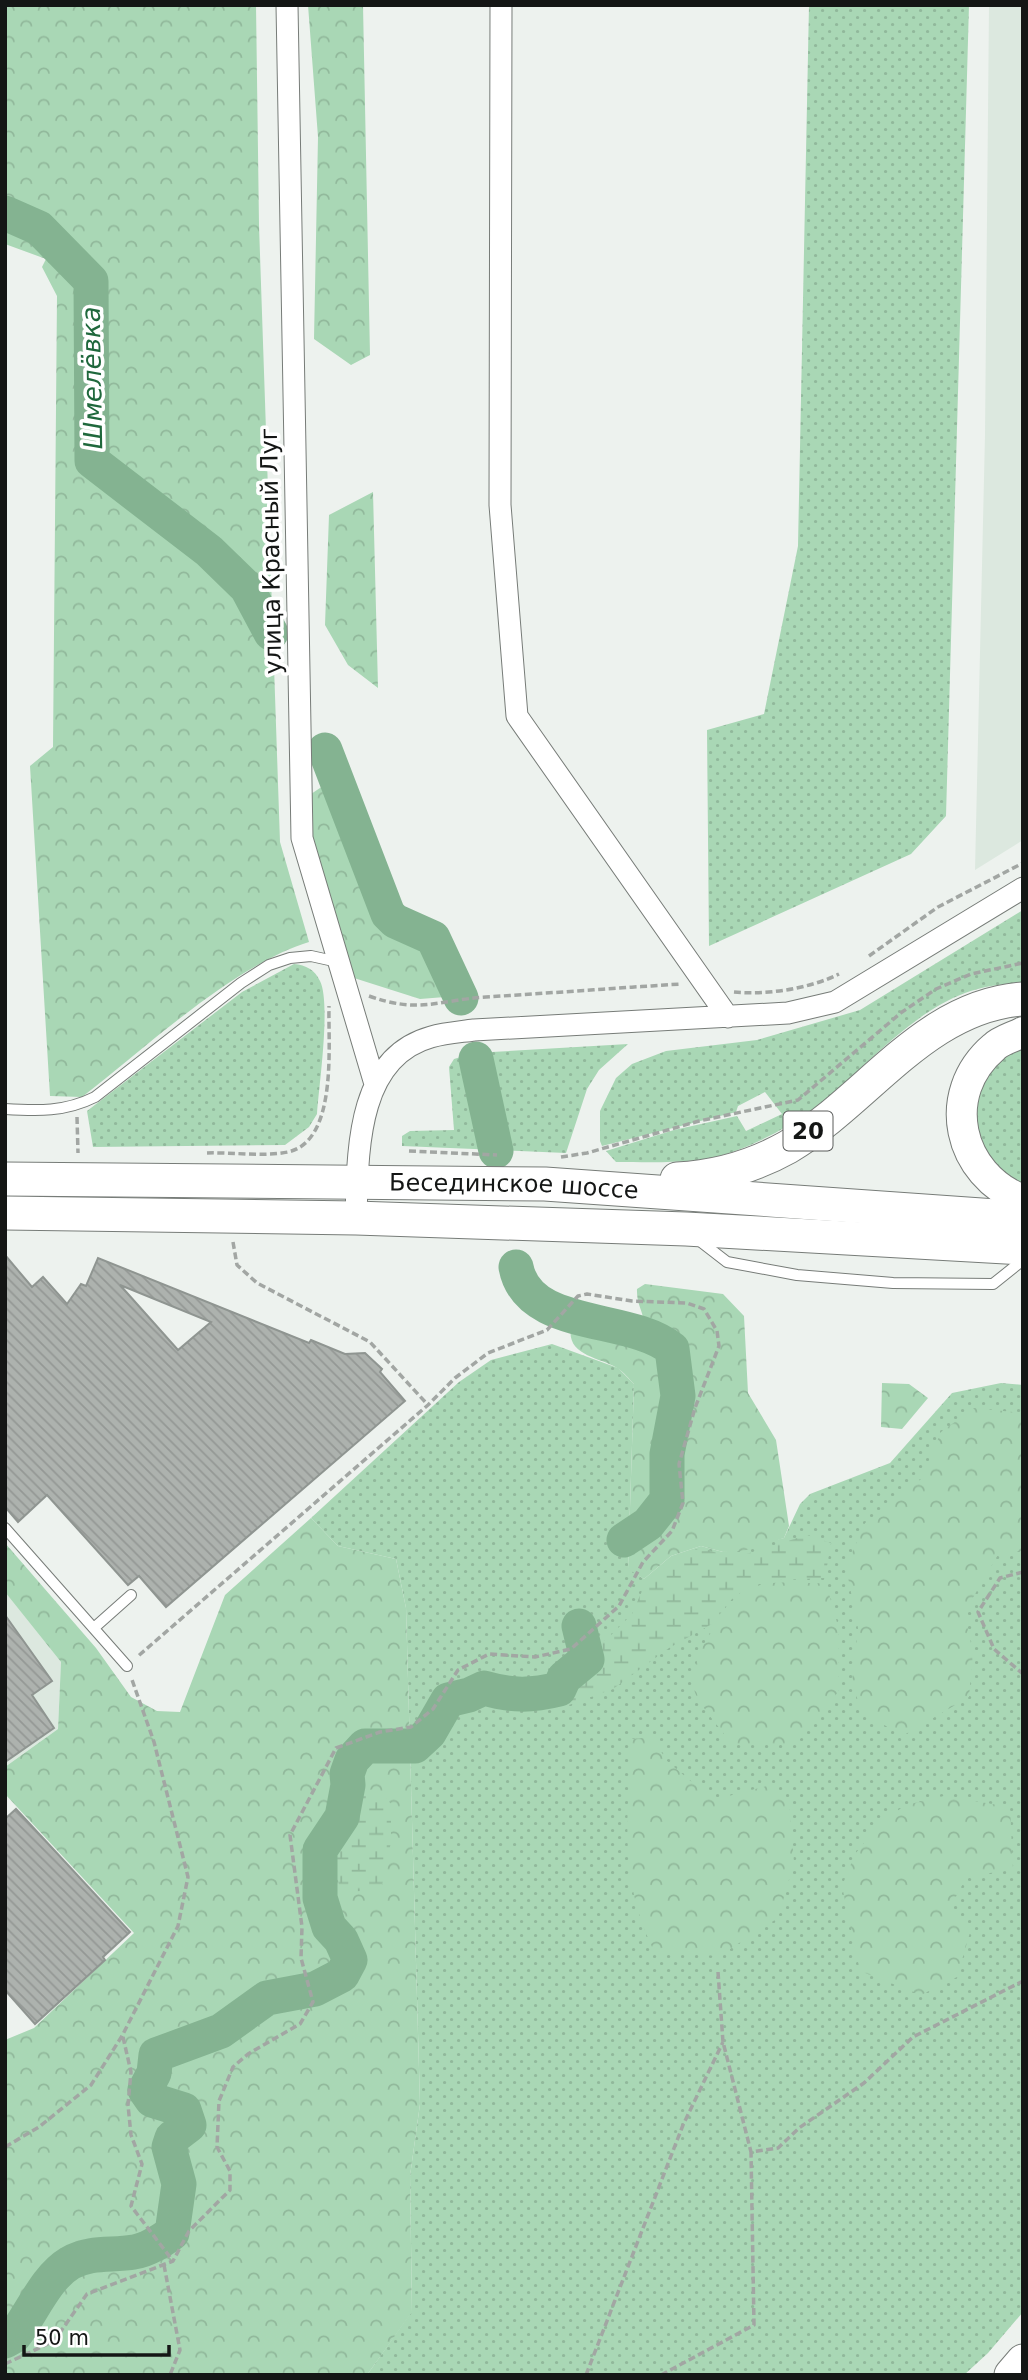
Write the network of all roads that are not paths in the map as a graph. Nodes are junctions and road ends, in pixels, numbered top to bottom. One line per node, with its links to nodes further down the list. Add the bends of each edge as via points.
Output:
1 (287, 5): 4 (street, улица Красный Луг, via 302,838)
2 (501, 5): 6 (street, via 500,505 517,716)
3 (1023, 888): 6 (street, via 835,1002 789,1013)
4 (338, 962): 8 (street, улица Красный Луг); 9 (lane, via 312,956 269,965 77,1106 46,1111)
5 (1023, 999): 10 (main road, 20, via 971,1010 937,1027 789,1146 748,1166 700,1178)
6 (728, 1017): 8 (street, via 474,1030 430,1037 406,1049)
7 (1023, 1032): 13 (street, via 995,1046 975,1068 962,1099 962,1133 976,1166 1002,1192)
8 (375, 1084): 12 (street)
9 (5, 1109)
10 (571, 1173): 12 (main road, Бесединское шоссе); 15 (main road, Бесединское шоссе)
11 (5, 1179): 12 (main road, Бесединское шоссе)
12 (357, 1181): 16 (street)
13 (1023, 1200)
14 (5, 1213): 16 (main road, Бесединское шоссе)
15 (1023, 1218)
16 (356, 1219): 17 (main road, Бесединское шоссе)
17 (686, 1229): 18 (main road, Бесединское шоссе); 19 (lane, via 727,1262 797,1275 893,1283 993,1284)
18 (1023, 1248)
19 (1023, 1260)
20 (5, 1528): 22 (lane)
21 (131, 1595): 22 (lane)
22 (95, 1627): 23 (lane)
23 (127, 1666)
24 (1023, 2361): 25 (main road)
25 (1011, 2375)

